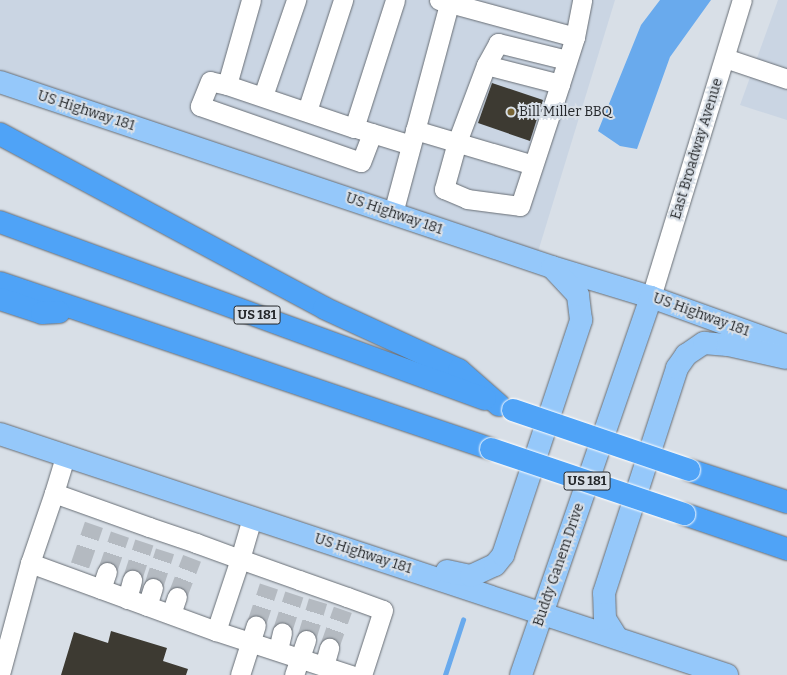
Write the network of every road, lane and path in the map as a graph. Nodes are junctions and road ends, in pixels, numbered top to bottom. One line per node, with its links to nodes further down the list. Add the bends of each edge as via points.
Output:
1 (251, 0): 15 (street)
2 (296, 0): 16 (street)
3 (343, 0): 17 (street)
4 (395, 0): 18 (street)
5 (582, 0): 8 (street)
6 (742, 0): 9 (street, East Broadway Avenue)
7 (446, 1): 8 (street); 21 (street)
8 (575, 37): 10 (street)
9 (724, 58): 12 (street); 28 (street, East Broadway Avenue)
10 (567, 60): 11 (street, via 498,43); 14 (street)
11 (486, 65): 14 (street); 22 (street)
12 (787, 79)
13 (0, 82): 24 (main road, US Highway 181)
14 (560, 84): 23 (street)
15 (227, 85): 16 (street); 19 (street, via 210,81 200,106 361,162)
16 (263, 96): 17 (street)
17 (307, 111): 18 (street)
18 (354, 128): 19 (street)
19 (372, 133): 21 (street)
20 (0, 134): 33 (highway, via 324,308 459,370)
21 (413, 138): 22 (street); 24 (street)
22 (457, 142): 23 (street); 23 (street, via 444,189 467,199 520,206)
23 (534, 165)
24 (393, 213): 26 (main road, US Highway 181)
25 (0, 222): 33 (highway, US 181)
26 (552, 267): 28 (main road, US Highway 181); 40 (main road, via 578,295 581,320 504,555 485,571 471,576)
27 (0, 283): 30 (highway, US 181)
28 (651, 297): 31 (main road, US Highway 181); 47 (main road, Buddy Ganem Drive)
29 (0, 300): 30 (highway, via 42,313)
30 (86, 312): 39 (highway, US 181, bridge)
31 (787, 346)
32 (787, 358): 51 (main road, via 728,345 704,343 686,355 677,368 604,593 605,619)
33 (506, 407): 37 (highway, US 181, bridge)
34 (0, 434): 35 (main road, US Highway 181)
35 (64, 456): 36 (street); 38 (main road, US Highway 181)
36 (54, 493): 41 (street, via 97,517 168,543 194,551); 42 (street)
37 (787, 502)
38 (252, 518): 40 (main road, US Highway 181); 41 (street)
39 (787, 549)
40 (365, 555): 47 (main road, US Highway 181)
41 (240, 559): 48 (street); 60 (street, via 272,579 345,603 383,610)
42 (30, 563): 45 (street, via 104,580); 57 (street)
43 (132, 580): 45 (street)
44 (153, 588): 46 (street)
45 (127, 599): 46 (street)
46 (147, 606): 48 (street, via 174,606)
47 (543, 612): 51 (main road, US Highway 181); 61 (main road, Buddy Ganem Drive)
48 (216, 631): 50 (street)
49 (282, 632): 54 (street)
50 (253, 633): 54 (street); 58 (street)
51 (617, 638): 62 (main road, US Highway 181)
52 (306, 640): 55 (street)
53 (330, 648): 56 (street)
54 (278, 650): 55 (street)
55 (297, 666): 56 (street)
56 (324, 666): 59 (street)
57 (0, 674)
58 (240, 675)
59 (352, 675)
60 (362, 675)
61 (521, 675)
62 (727, 675)

